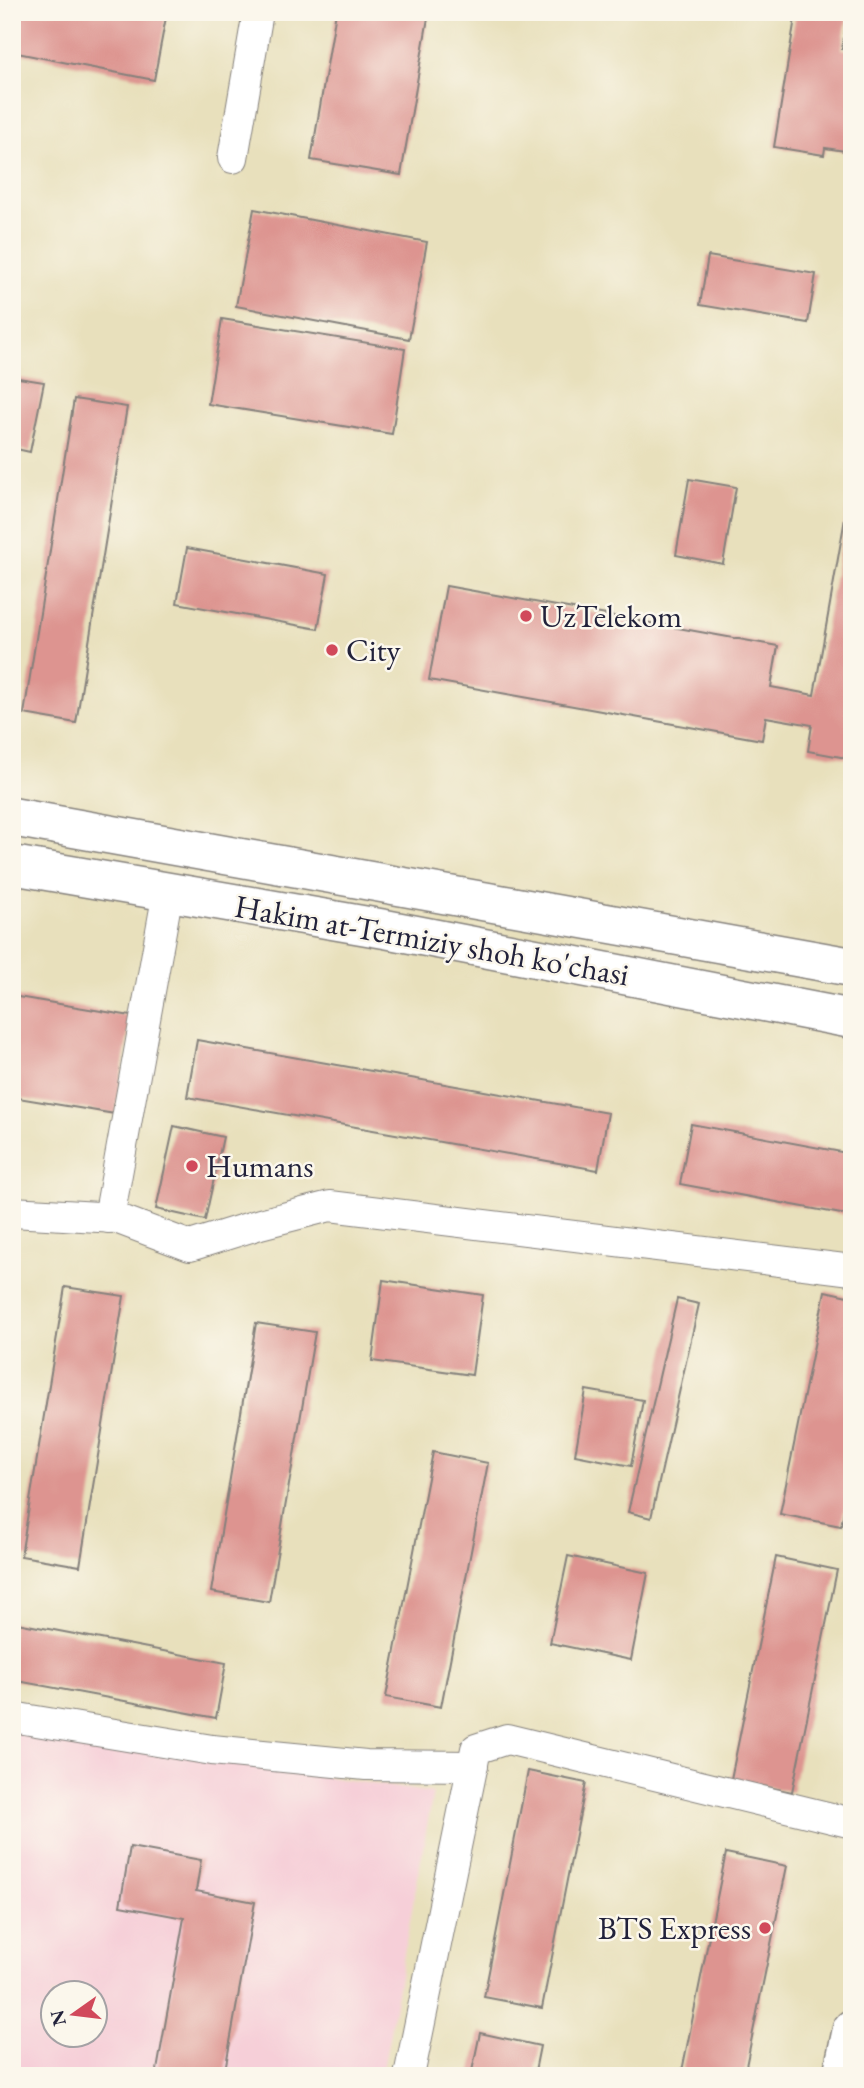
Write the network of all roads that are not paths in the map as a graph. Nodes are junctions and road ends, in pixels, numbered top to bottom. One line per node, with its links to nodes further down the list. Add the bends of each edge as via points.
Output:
1 (258, 12): 2 (lane)
2 (233, 158)
3 (12, 817): 6 (main road, Hakim at-Termiziy shoh ko'chasi)
4 (12, 865): 5 (main road, Hakim at-Termiziy shoh ko'chasi)
5 (168, 892): 7 (main road, Hakim at-Termiziy shoh ko'chasi); 9 (lane)
6 (852, 967)
7 (852, 1019)
8 (12, 1212): 9 (lane)
9 (109, 1218): 10 (lane, via 190,1246 330,1206)
10 (852, 1270)
11 (12, 1717): 12 (lane, via 212,1750 366,1765)
12 (473, 1766): 13 (lane, via 476,1749 507,1739); 15 (lane)
13 (852, 1823)
14 (852, 2029): 16 (main road)
15 (409, 2076)
16 (842, 2076)

